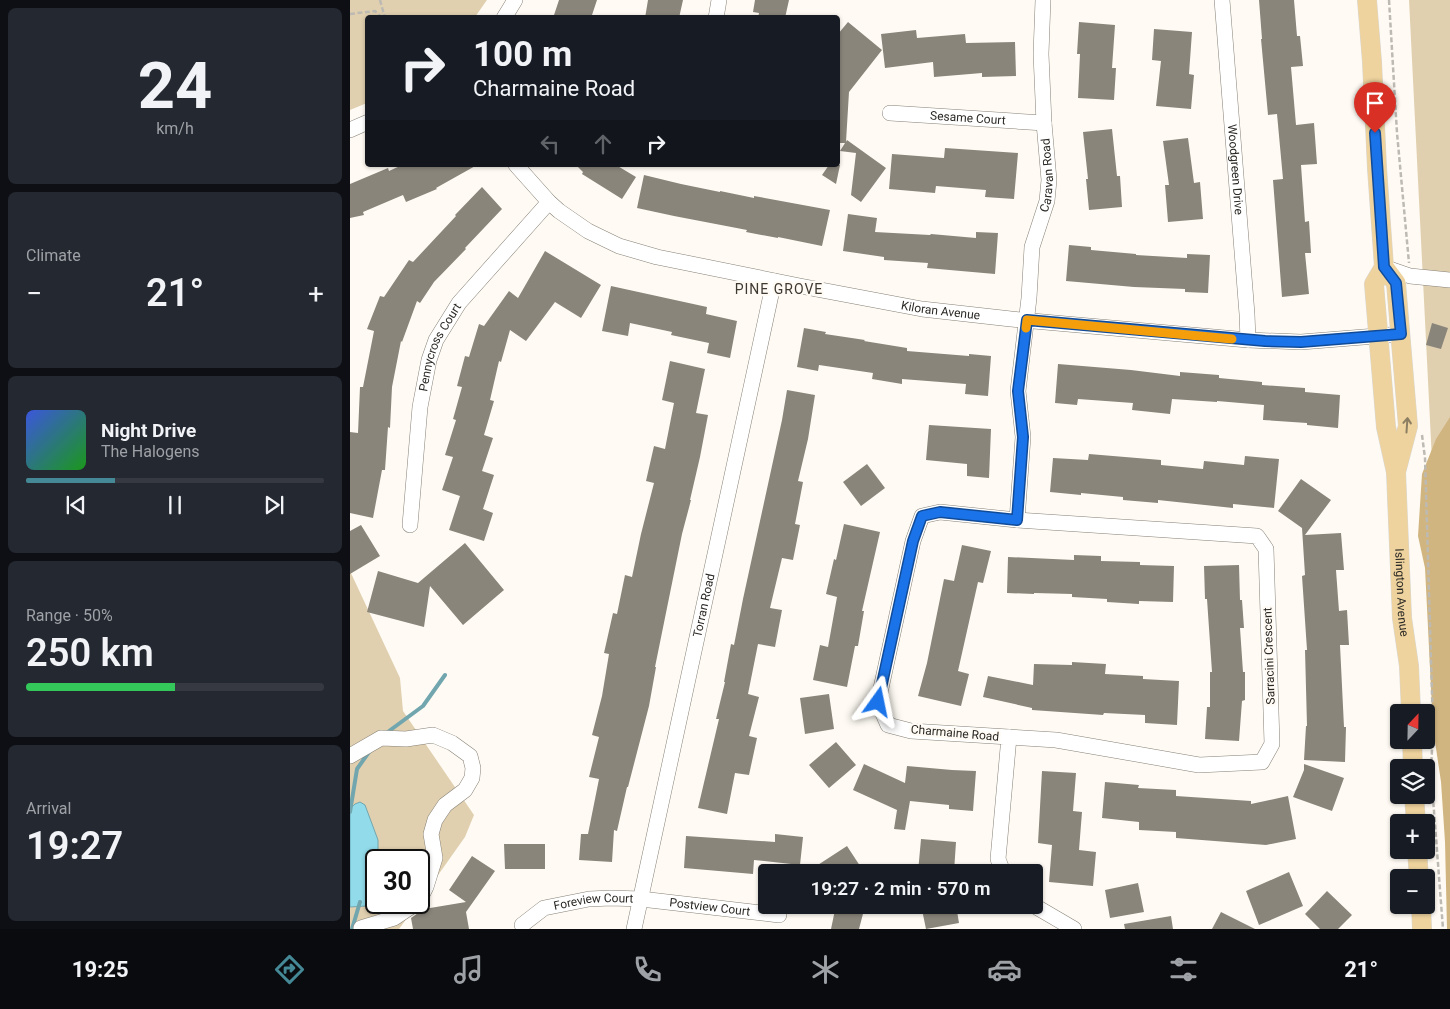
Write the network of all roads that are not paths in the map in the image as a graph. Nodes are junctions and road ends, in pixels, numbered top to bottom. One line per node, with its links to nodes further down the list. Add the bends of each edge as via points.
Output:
1 (515, 0): 6 (street)
2 (720, 0): 7 (street)
3 (1044, 0): 10 (street, Caravan Road, via 1041,54)
4 (1222, 0): 20 (street, Woodgreen Drive)
5 (1367, 0): 14 (main road, Islington Avenue)
6 (506, 15)
7 (717, 15)
8 (890, 113): 10 (street, Sesame Court)
9 (365, 123): 11 (street)
10 (1044, 123): 17 (street, Caravan Road, via 1049,180 1047,201 1032,247)
11 (350, 130)
12 (518, 167): 13 (street, Kiloran Avenue)
13 (549, 202): 16 (street, Kiloran Avenue, via 574,223 631,250); 23 (street, Pennycross Court, via 473,286 436,340 420,407)
14 (1384, 267): 15 (street, via 1410,276); 18 (main road, Islington Avenue, via 1396,283); 19 (main road, Islington Avenue, via 1374,284)
15 (1450, 280)
16 (774, 281): 17 (street, Kiloran Avenue, via 922,309); 29 (street, Torran Road)
17 (1027, 320): 20 (street, Kiloran Avenue); 22 (street, via 1018,391 1023,437)
18 (1401, 334): 19 (street, Kiloran Avenue); 21 (main road, Islington Avenue, one-way to 18, via 1408,426)
19 (1378, 336): 20 (street, Kiloran Avenue, via 1301,342); 21 (main road, Islington Avenue, via 1386,427)
20 (1248, 340)
21 (1396, 472): 24 (main road, Islington Avenue, via 1402,618)
22 (1017, 520): 25 (street, Charmaine Road, via 940,512 922,516 913,541 878,702 888,725 912,730); 25 (street, Sarracini Crescent, via 1257,536 1266,549 1272,744 1262,762 1199,765 1056,740)
23 (410, 525)
24 (1411, 704)
25 (1009, 737): 27 (street, Charmaine Road)
26 (350, 756): 28 (street, via 381,738 433,736 452,743 470,756 472,778 465,790 446,805 435,820 431,834 435,858)
27 (1000, 864)
28 (430, 874)
29 (641, 899): 33 (street, Postview Court); 34 (street, Foreview Court, via 589,899 544,908); 36 (street, Torran Road)
30 (1043, 911): 37 (street)
31 (400, 914): 35 (street)
32 (1421, 914): 38 (main road)
33 (779, 915)
34 (522, 925)
35 (361, 928)
36 (634, 929)
37 (1074, 929)
38 (1422, 929)

